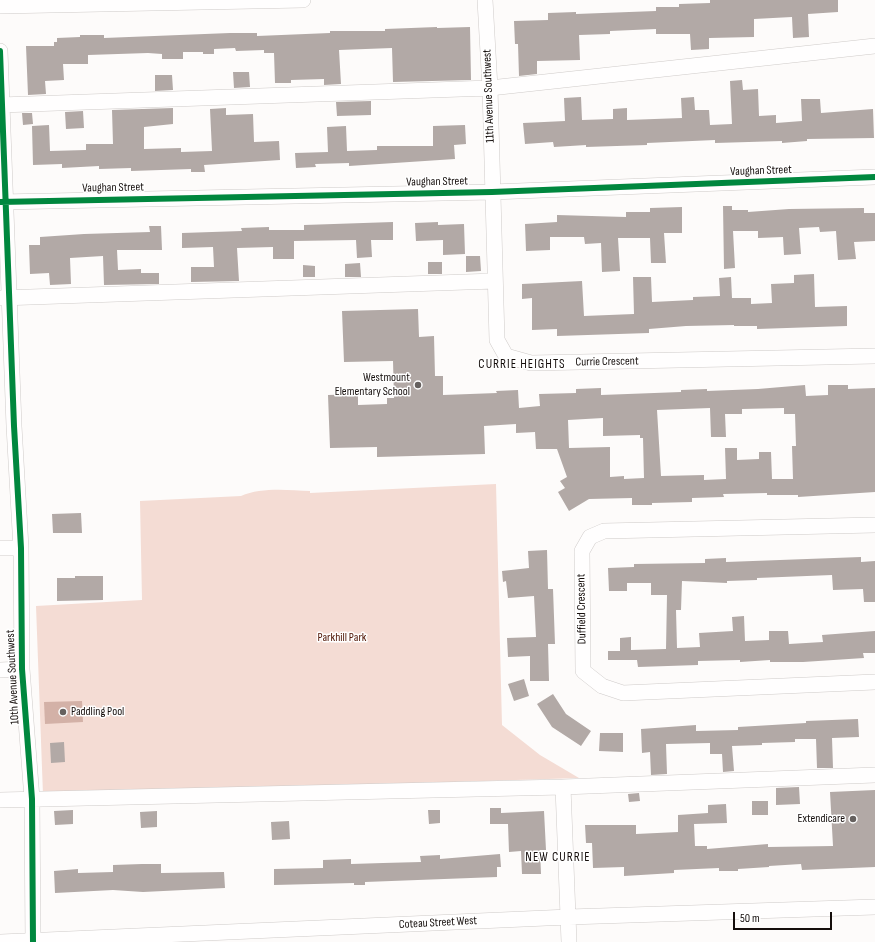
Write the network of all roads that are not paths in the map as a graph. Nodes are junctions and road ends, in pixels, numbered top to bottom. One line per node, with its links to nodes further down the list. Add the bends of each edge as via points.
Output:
1 (304, 0): 3 (street)
2 (484, 0): 6 (street, 11th Avenue Southwest)
3 (0, 6)
4 (875, 46): 6 (street)
5 (0, 51): 7 (street, 10th Avenue Southwest)
6 (490, 88): 7 (street); 9 (street, 11th Avenue Southwest)
7 (1, 105): 10 (street, 10th Avenue Southwest)
8 (875, 177): 9 (street, Vaughan Street)
9 (492, 192): 10 (street, Vaughan Street); 11 (street, Currie Crescent)
10 (3, 202): 12 (street, 10th Avenue Southwest)
11 (495, 281): 12 (street); 13 (street, Currie Crescent, via 497,340 506,356 531,363)
12 (5, 298): 14 (street, 10th Avenue Southwest)
13 (875, 356)
14 (7, 427): 17 (street, 10th Avenue Southwest)
15 (875, 525): 20 (street, Duffield Crescent, via 604,531 590,537 582,551 583,671 602,686 623,693)
16 (0, 548): 17 (street)
17 (21, 548): 19 (street, 10th Avenue Southwest)
18 (0, 670): 19 (street)
19 (22, 670): 23 (street, 10th Avenue Southwest)
20 (875, 682)
21 (875, 775): 22 (street)
22 (563, 787): 23 (street); 26 (street)
23 (32, 799): 24 (street); 27 (street, 10th Avenue Southwest)
24 (0, 800)
25 (875, 907): 26 (street, Coteau Street West)
26 (569, 917): 27 (street, Coteau Street West); 29 (street)
27 (33, 941): 28 (street, Coteau Street West)
28 (0, 942)
29 (569, 942)

